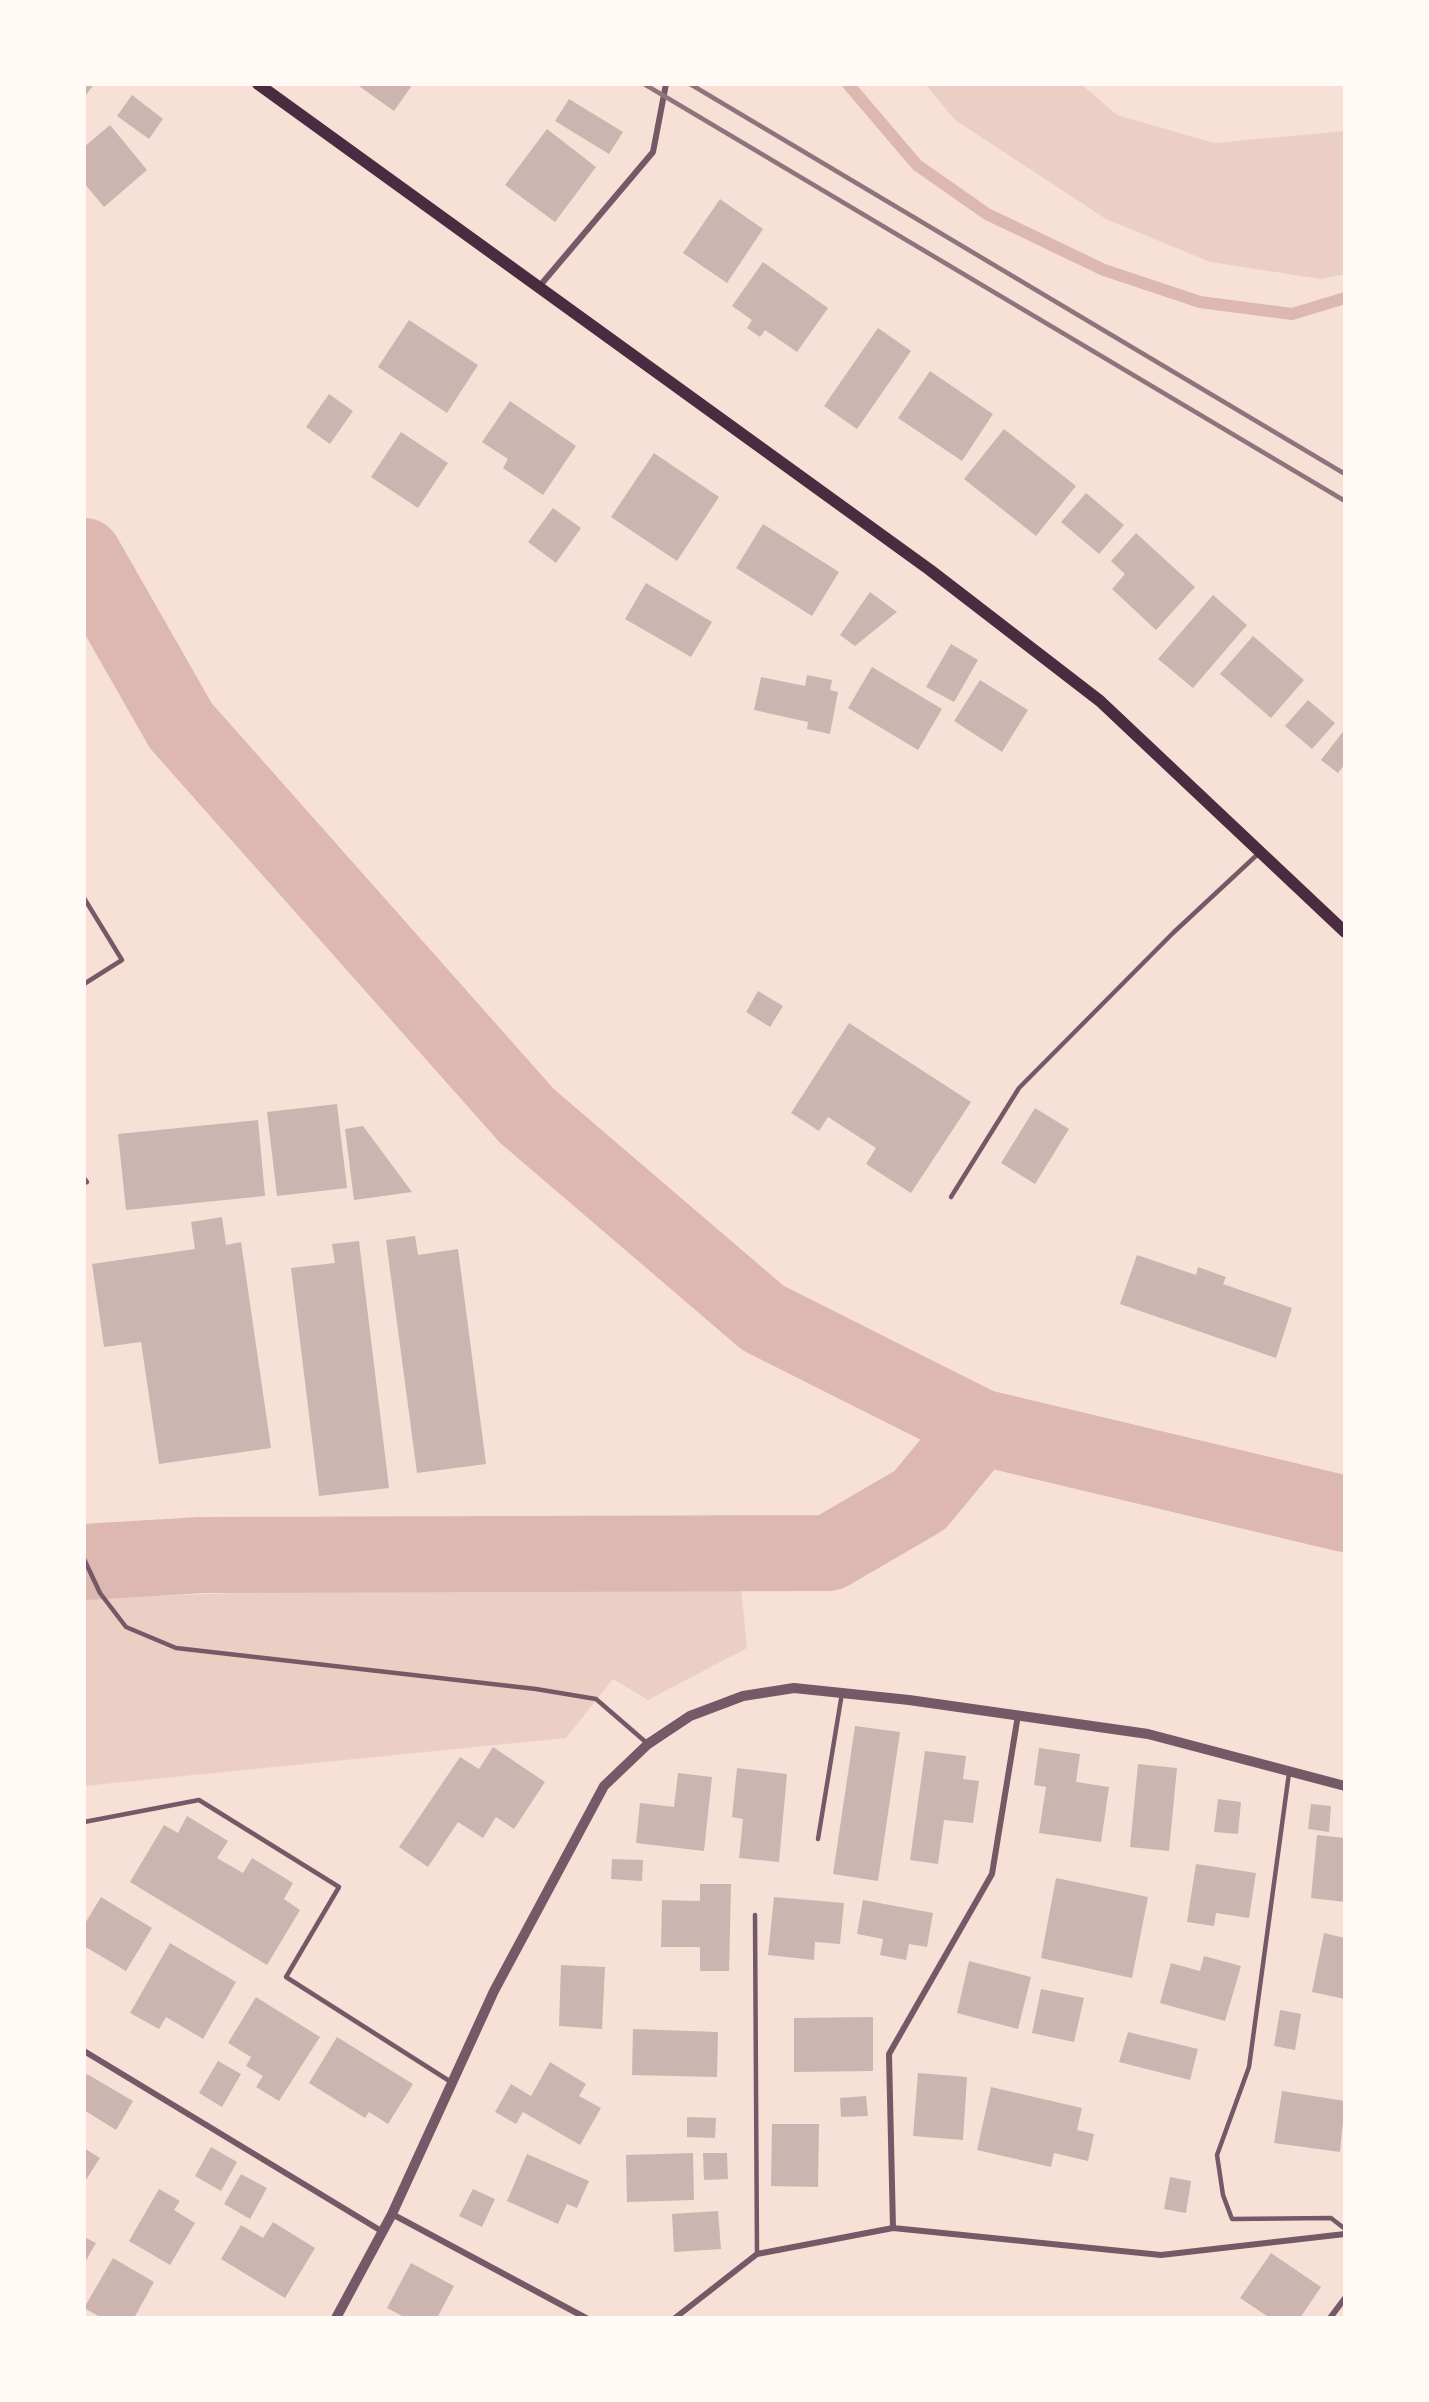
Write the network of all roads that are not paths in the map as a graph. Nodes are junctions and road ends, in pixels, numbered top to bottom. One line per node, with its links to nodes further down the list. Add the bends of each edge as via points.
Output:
1 (258, 84): 3 (main road)
2 (666, 84): 3 (street, via 653,152)
3 (538, 288): 4 (main road, via 930,570 1101,701)
4 (1259, 853): 6 (main road); 10 (lane, via 1173,933 1019,1088)
5 (84, 898): 7 (lane, via 122,960)
6 (1345, 932)
7 (84, 984)
8 (84, 1178): 9 (lane)
9 (84, 1183)
10 (951, 1197)
11 (84, 1559): 14 (lane, via 100,1593 126,1627 176,1648 596,1699)
12 (842, 1693): 13 (street); 14 (street, via 794,1688 743,1696 690,1716); 18 (lane)
13 (1018, 1715): 15 (street, via 1148,1734); 23 (street, via 992,1874 889,2054)
14 (648, 1744): 21 (street, via 604,1786 494,1991)
15 (1289, 1770): 16 (street); 24 (lane, via 1249,2067 1217,2155 1223,2195 1232,2219 1331,2218)
16 (1345, 1786)
17 (84, 1822): 21 (lane, via 200,1800 339,1887 286,1977)
18 (818, 1839)
19 (755, 1915): 27 (lane)
20 (84, 2051): 25 (street)
21 (453, 2083): 22 (street)
22 (392, 2214): 25 (street); 30 (street)
23 (893, 2228): 26 (street, via 1161,2255); 27 (street)
24 (1345, 2229)
25 (383, 2232): 29 (street)
26 (1345, 2234)
27 (758, 2254): 31 (street)
28 (1345, 2298): 32 (street)
29 (336, 2318)
30 (586, 2318)
31 (675, 2318)
32 (1330, 2318)

